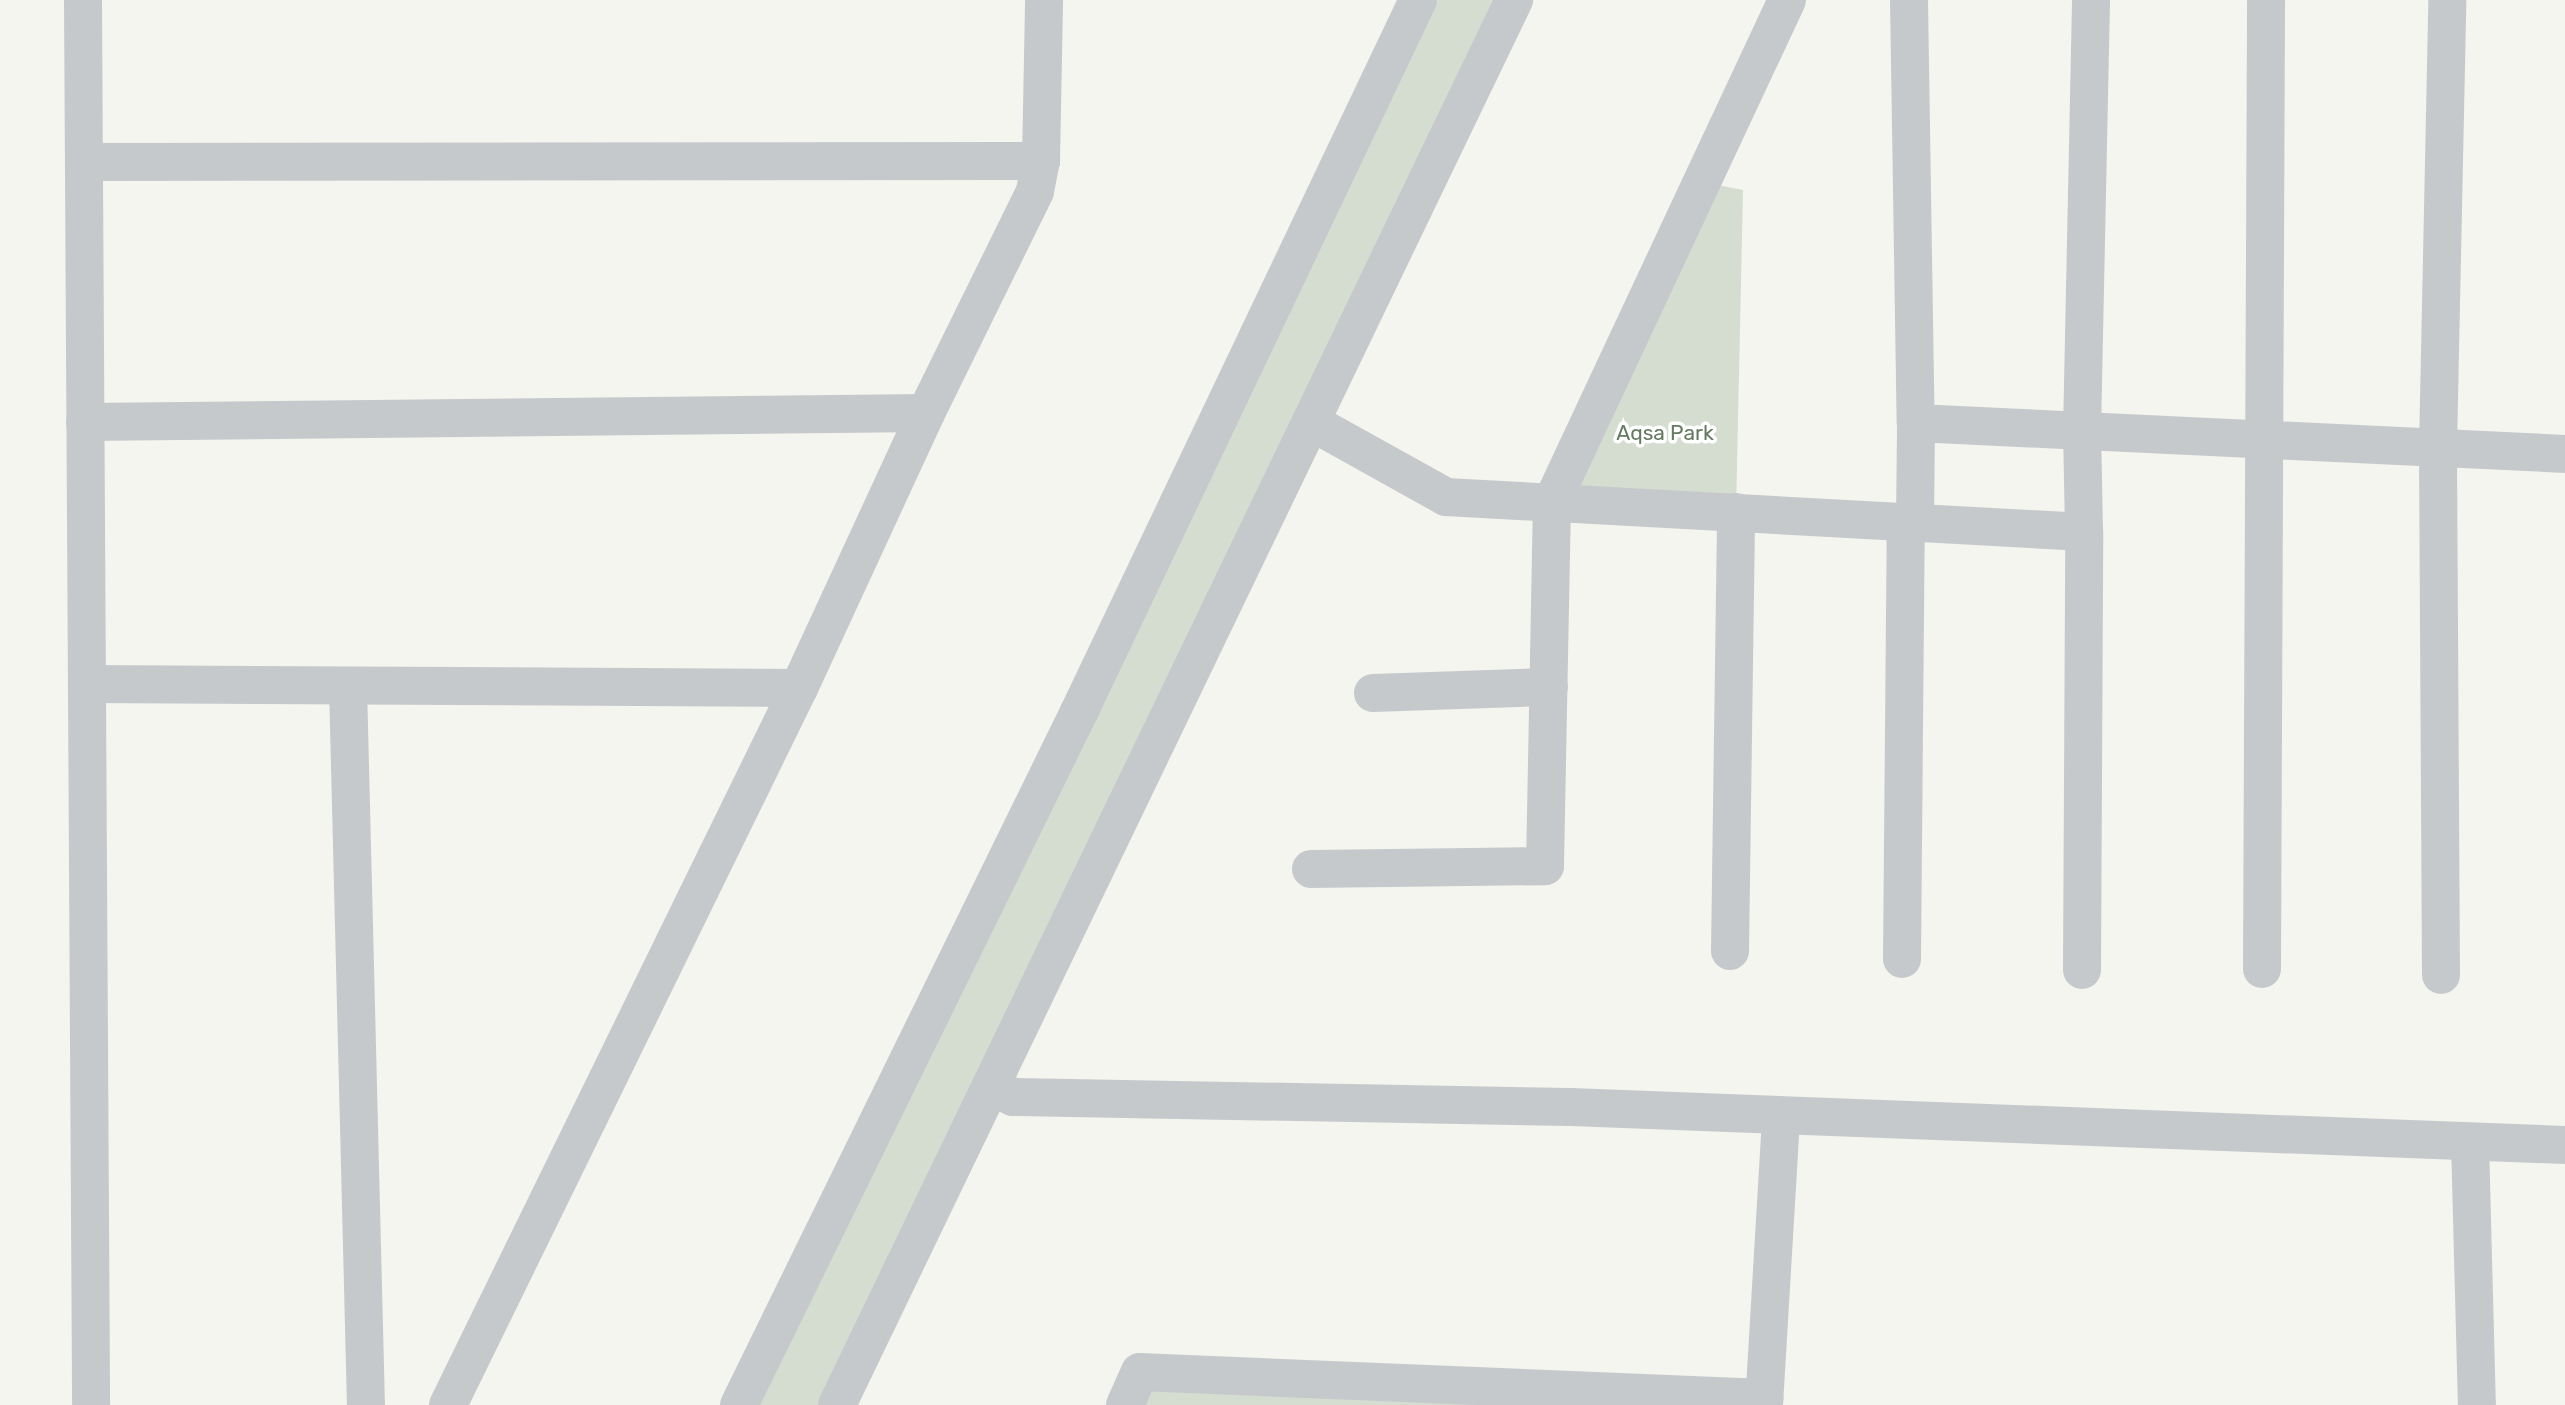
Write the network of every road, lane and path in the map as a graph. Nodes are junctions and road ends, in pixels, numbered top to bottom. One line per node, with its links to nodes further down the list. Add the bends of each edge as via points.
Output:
1 (83, 0): 11 (street)
2 (1044, 0): 10 (street)
3 (1418, 0): 43 (street, via 1079,712)
4 (1514, 0): 14 (street)
5 (1787, 0): 20 (street)
6 (1909, 0): 15 (street)
7 (2091, 0): 16 (street)
8 (2266, 0): 17 (street)
9 (2447, 0): 18 (street)
10 (1041, 161): 11 (street); 12 (street, via 1035,191)
11 (84, 162): 13 (street)
12 (926, 412): 13 (street); 27 (street)
13 (85, 422): 24 (street)
14 (1313, 423): 20 (street, via 1446,497); 35 (street)
15 (1916, 423): 16 (street); 22 (street)
16 (2082, 432): 17 (street); 23 (street)
17 (2267, 441): 18 (street); 32 (street)
18 (2438, 448): 19 (street); 34 (street)
19 (2565, 454)
20 (1552, 502): 21 (street); 26 (street)
21 (1736, 512): 22 (street); 30 (street)
22 (1910, 522): 23 (street); 31 (street)
23 (2084, 532): 33 (street)
24 (87, 684): 25 (street); 40 (street)
25 (348, 686): 27 (street); 41 (street)
26 (1549, 687): 28 (street); 29 (street, via 1545,866)
27 (799, 688): 42 (street)
28 (1373, 693)
29 (1311, 869)
30 (1730, 951)
31 (1902, 959)
32 (2262, 969)
33 (2082, 970)
34 (2441, 975)
35 (992, 1087): 36 (street, via 1013,1097); 44 (street)
36 (1781, 1115): 37 (street); 39 (street)
37 (2470, 1142): 38 (street); 46 (street)
38 (2565, 1145)
39 (1764, 1402): 45 (street, via 1140,1372)
40 (91, 1405)
41 (366, 1405)
42 (448, 1405)
43 (739, 1405)
44 (837, 1405)
45 (1125, 1405)
46 (2477, 1405)

